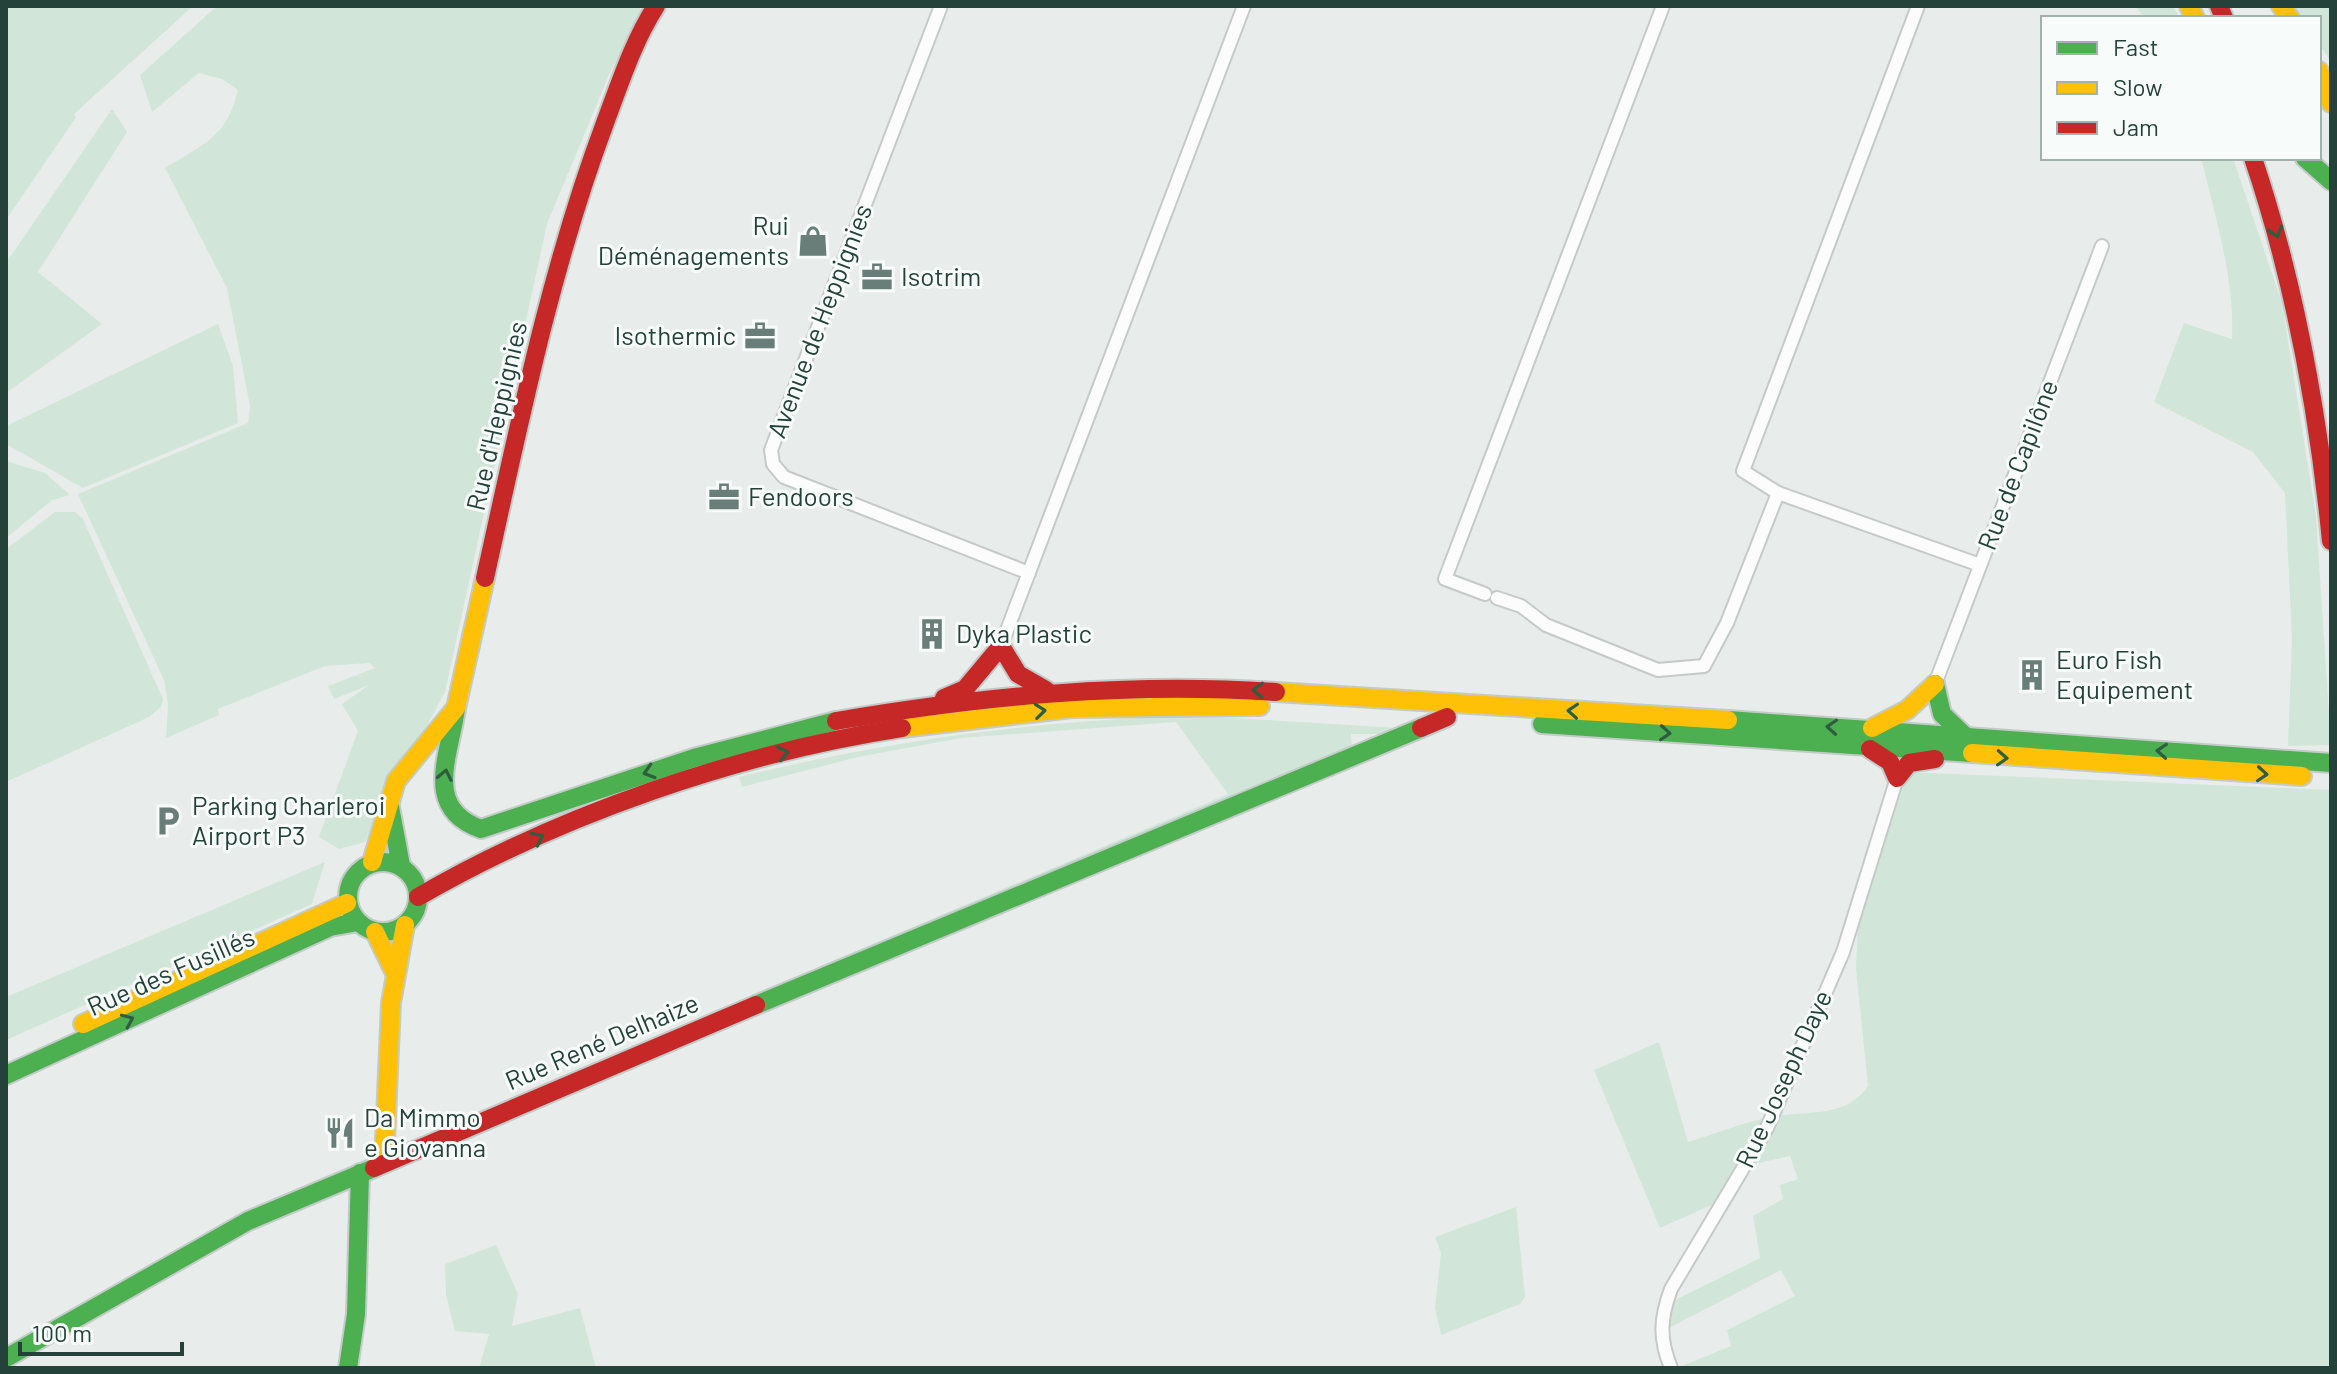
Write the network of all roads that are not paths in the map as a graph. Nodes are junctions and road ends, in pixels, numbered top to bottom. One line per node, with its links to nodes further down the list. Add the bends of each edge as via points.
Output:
1 (643, 6): 7 (main road, Rue d'Heppignies)
2 (656, 6): 7 (main road, Rue d'Heppignies)
3 (941, 6): 17 (street, Avenue de Heppignies, via 771,450 773,464 784,477)
4 (1244, 6): 17 (street)
5 (1663, 6): 14 (street, via 1445,579 1521,606 1546,625 1658,670 1704,666 1727,623)
6 (1918, 6): 14 (street, via 1743,471)
7 (640, 31): 22 (main road, Rue d'Heppignies, via 584,179 546,316)
8 (2321, 76): 9 (main road)
9 (2331, 103)
10 (2254, 160): 15 (main road, one-way to 15, via 2307,357)
11 (2307, 160): 12 (main road)
12 (2325, 177)
13 (2102, 246): 16 (street, Rue de Capilône)
14 (1778, 493): 16 (street)
15 (2331, 541)
16 (1980, 565): 19 (street, Rue de Capilône)
17 (1029, 573): 18 (street)
18 (1001, 646): 20 (main road, via 1023,682); 21 (main road, via 965,689)
19 (1935, 684): 24 (main road, via 1906,713); 25 (main road, via 1943,720)
20 (1051, 692): 21 (main road); 24 (main road, one-way to 20, via 1186,686)
21 (931, 705): 33 (main road, one-way to 33, via 735,746)
22 (456, 708): 32 (main road, Rue d'Heppignies, via 403,769); 33 (main road, one-way to 22, via 485,829 453,818 442,789)
23 (1447, 717): 26 (main road, one-way to 26); 36 (main road, one-way to 23, via 634,797 735,764 844,738 957,719 1187,702); 43 (main road, Rue René Delhaize)
24 (1869, 729): 25 (main road)
25 (1966, 737): 29 (main road, one-way to 25)
26 (1869, 749): 27 (main road); 30 (main road, via 1890,762)
27 (1962, 755): 29 (main road, one-way to 29); 30 (main road, via 1909,763)
28 (2331, 763): 29 (main road)
29 (2295, 768): 31 (main road)
30 (1897, 778): 47 (street, Rue Joseph Daye, via 1843,952 1767,1128 1671,1289 1661,1316 1661,1340)
31 (2331, 778)
32 (389, 800): 34 (main road, Rue d'Heppignies); 35 (main road)
33 (570, 800): 35 (main road, via 504,838)
34 (372, 862): 35 (main road); 37 (main road, via 350,883)
35 (407, 872): 36 (main road)
36 (418, 897): 38 (main road)
37 (347, 903): 39 (main road); 41 (main road, Rue des Fusillés)
38 (405, 925): 39 (main road, via 393,931); 40 (main road)
39 (366, 927): 40 (main road); 42 (main road, Rue des Fusillés, one-way to 39, via 330,927)
40 (395, 974): 43 (main road)
41 (6, 1059)
42 (6, 1075)
43 (384, 1163): 44 (main road, Rue René Delhaize)
44 (360, 1173): 45 (main road, Rue René Delhaize, via 217,1236); 46 (main road, via 356,1314)
45 (6, 1358)
46 (348, 1368)
47 (1671, 1368)

